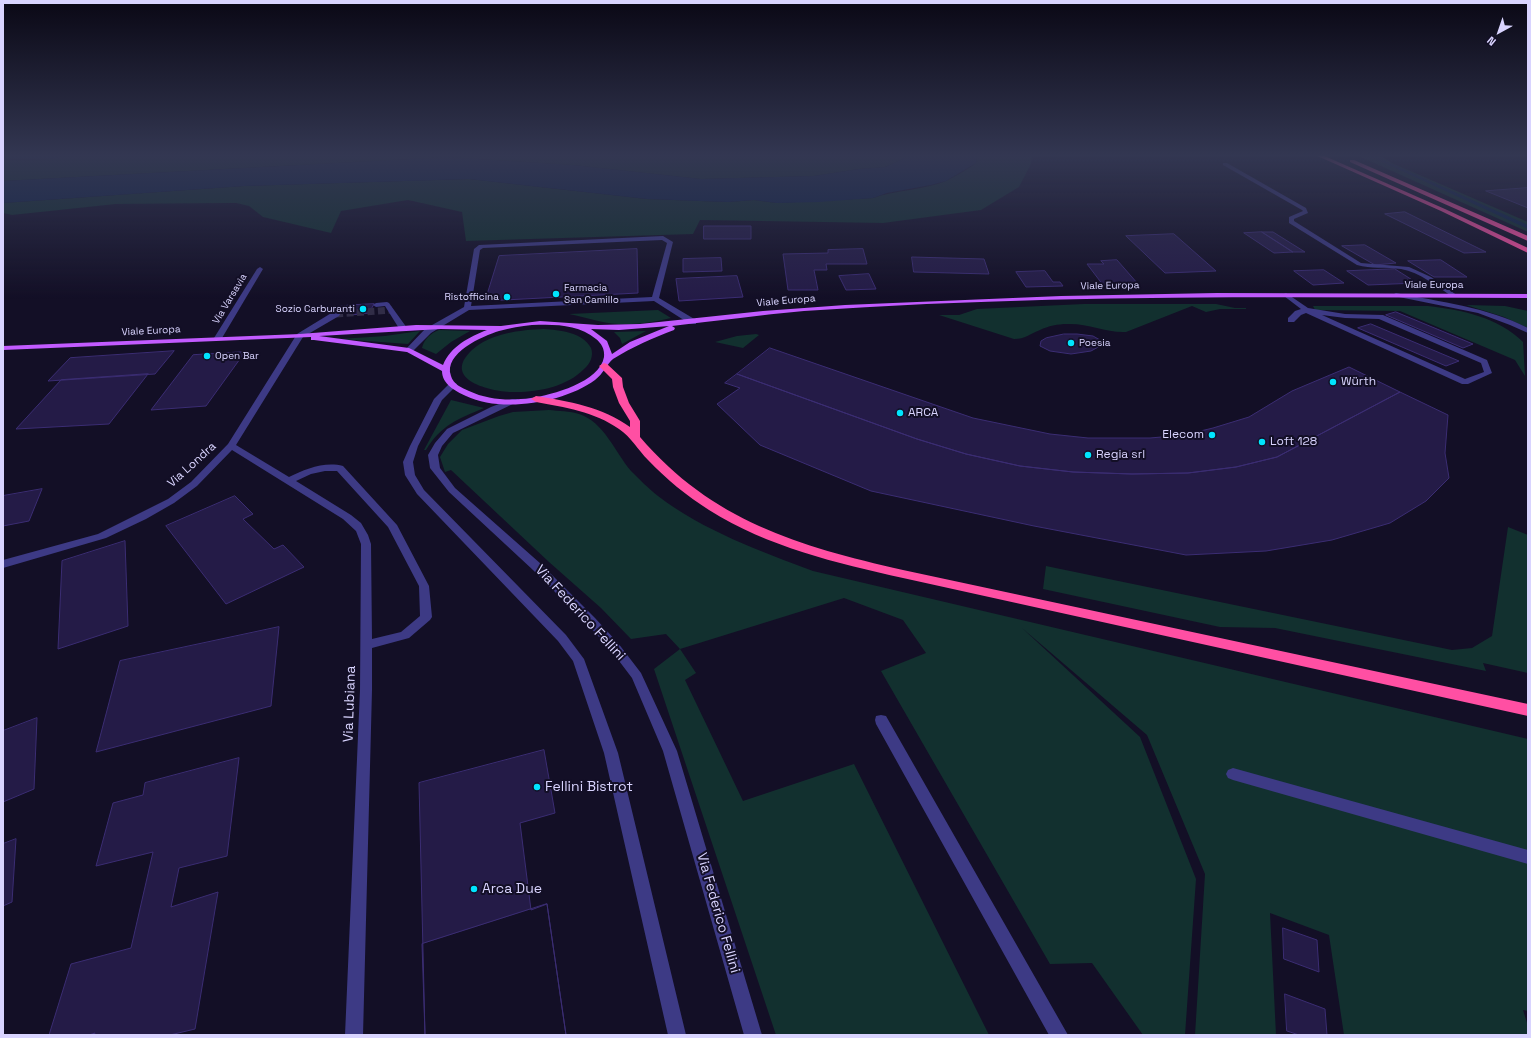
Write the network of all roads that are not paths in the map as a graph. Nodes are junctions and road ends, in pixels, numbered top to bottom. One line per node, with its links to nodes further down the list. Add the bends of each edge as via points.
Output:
1 (1294, 202): 9 (street, via 1306,212 1291,218 1291,222 1359,264 1370,267 1400,266 1415,271)
2 (1426, 202): 5 (highway)
3 (1449, 202): 4 (highway)
4 (1528, 239)
5 (1528, 252)
6 (260, 269): 24 (street, Via Varsavia)
7 (1286, 295): 8 (main road, Viale Europa); 15 (street); 17 (main road, Viale Europa, via 998,299 784,311)
8 (1396, 295): 9 (main road, Viale Europa); 22 (street, via 1473,309 1497,316)
9 (1455, 296): 10 (main road, Viale Europa)
10 (1528, 296)
11 (655, 299): 14 (street); 14 (street, via 670,242 663,238 481,246 477,249); 17 (street)
12 (376, 305): 20 (street, via 387,304)
13 (353, 306): 23 (street, via 341,307 336,314)
14 (467, 308): 19 (street)
15 (1306, 310): 15 (street, via 1465,382 1488,373 1484,362 1380,317 1344,316); 16 (street, via 1298,312)
16 (1291, 320)
17 (693, 322): 18 (main road, Viale Europa, via 629,328); 27 (main road, Viale Europa, via 650,336)
18 (577, 326): 21 (main road, via 540,322); 27 (main road, via 594,333 604,343 607,348)
19 (434, 327): 20 (main road, Viale Europa); 21 (main road, Viale Europa); 26 (street)
20 (403, 328): 23 (main road, Viale Europa)
21 (500, 328): 28 (main road, via 458,348 449,359)
22 (1528, 330)
23 (300, 336): 24 (main road, Viale Europa); 26 (main road, Viale Europa); 33 (street, Via Londra)
24 (218, 338): 25 (main road, Viale Europa)
25 (3, 348)
26 (409, 350): 28 (main road, Viale Europa, via 432,360)
27 (605, 363): 30 (main road, Viale Europa, via 598,373 578,386 566,392); 32 (highway, via 616,378 620,394 635,421)
28 (446, 370): 29 (main road, via 446,375)
29 (453, 385): 31 (main road, Viale Europa, via 471,396); 42 (street, via 438,399 414,446 408,462 410,475 420,492 562,638 578,659 611,753)
30 (536, 399): 31 (main road, Viale Europa); 32 (highway, via 575,406 592,412 608,418)
31 (514, 401): 43 (street, Via Federico Fellini, via 450,431 433,455 435,468 452,490 537,567 591,621 637,676 670,751)
32 (635, 436): 37 (highway, via 669,475 709,504 752,528 803,548 903,574)
33 (231, 446): 34 (street, Via Lubiana); 35 (street, Via Londra, via 194,484 171,501 142,517 102,536)
34 (289, 481): 36 (street, Via Lubiana, via 357,524 363,533 366,544); 36 (street, via 310,469 340,468 392,525 424,586 426,617 405,635)
35 (3, 564)
36 (366, 645): 41 (street, Via Lubiana)
37 (1528, 710)
38 (881, 720): 44 (street)
39 (1233, 774): 40 (street)
40 (1528, 857)
41 (354, 1035)
42 (677, 1035)
43 (754, 1035)
44 (1059, 1035)

